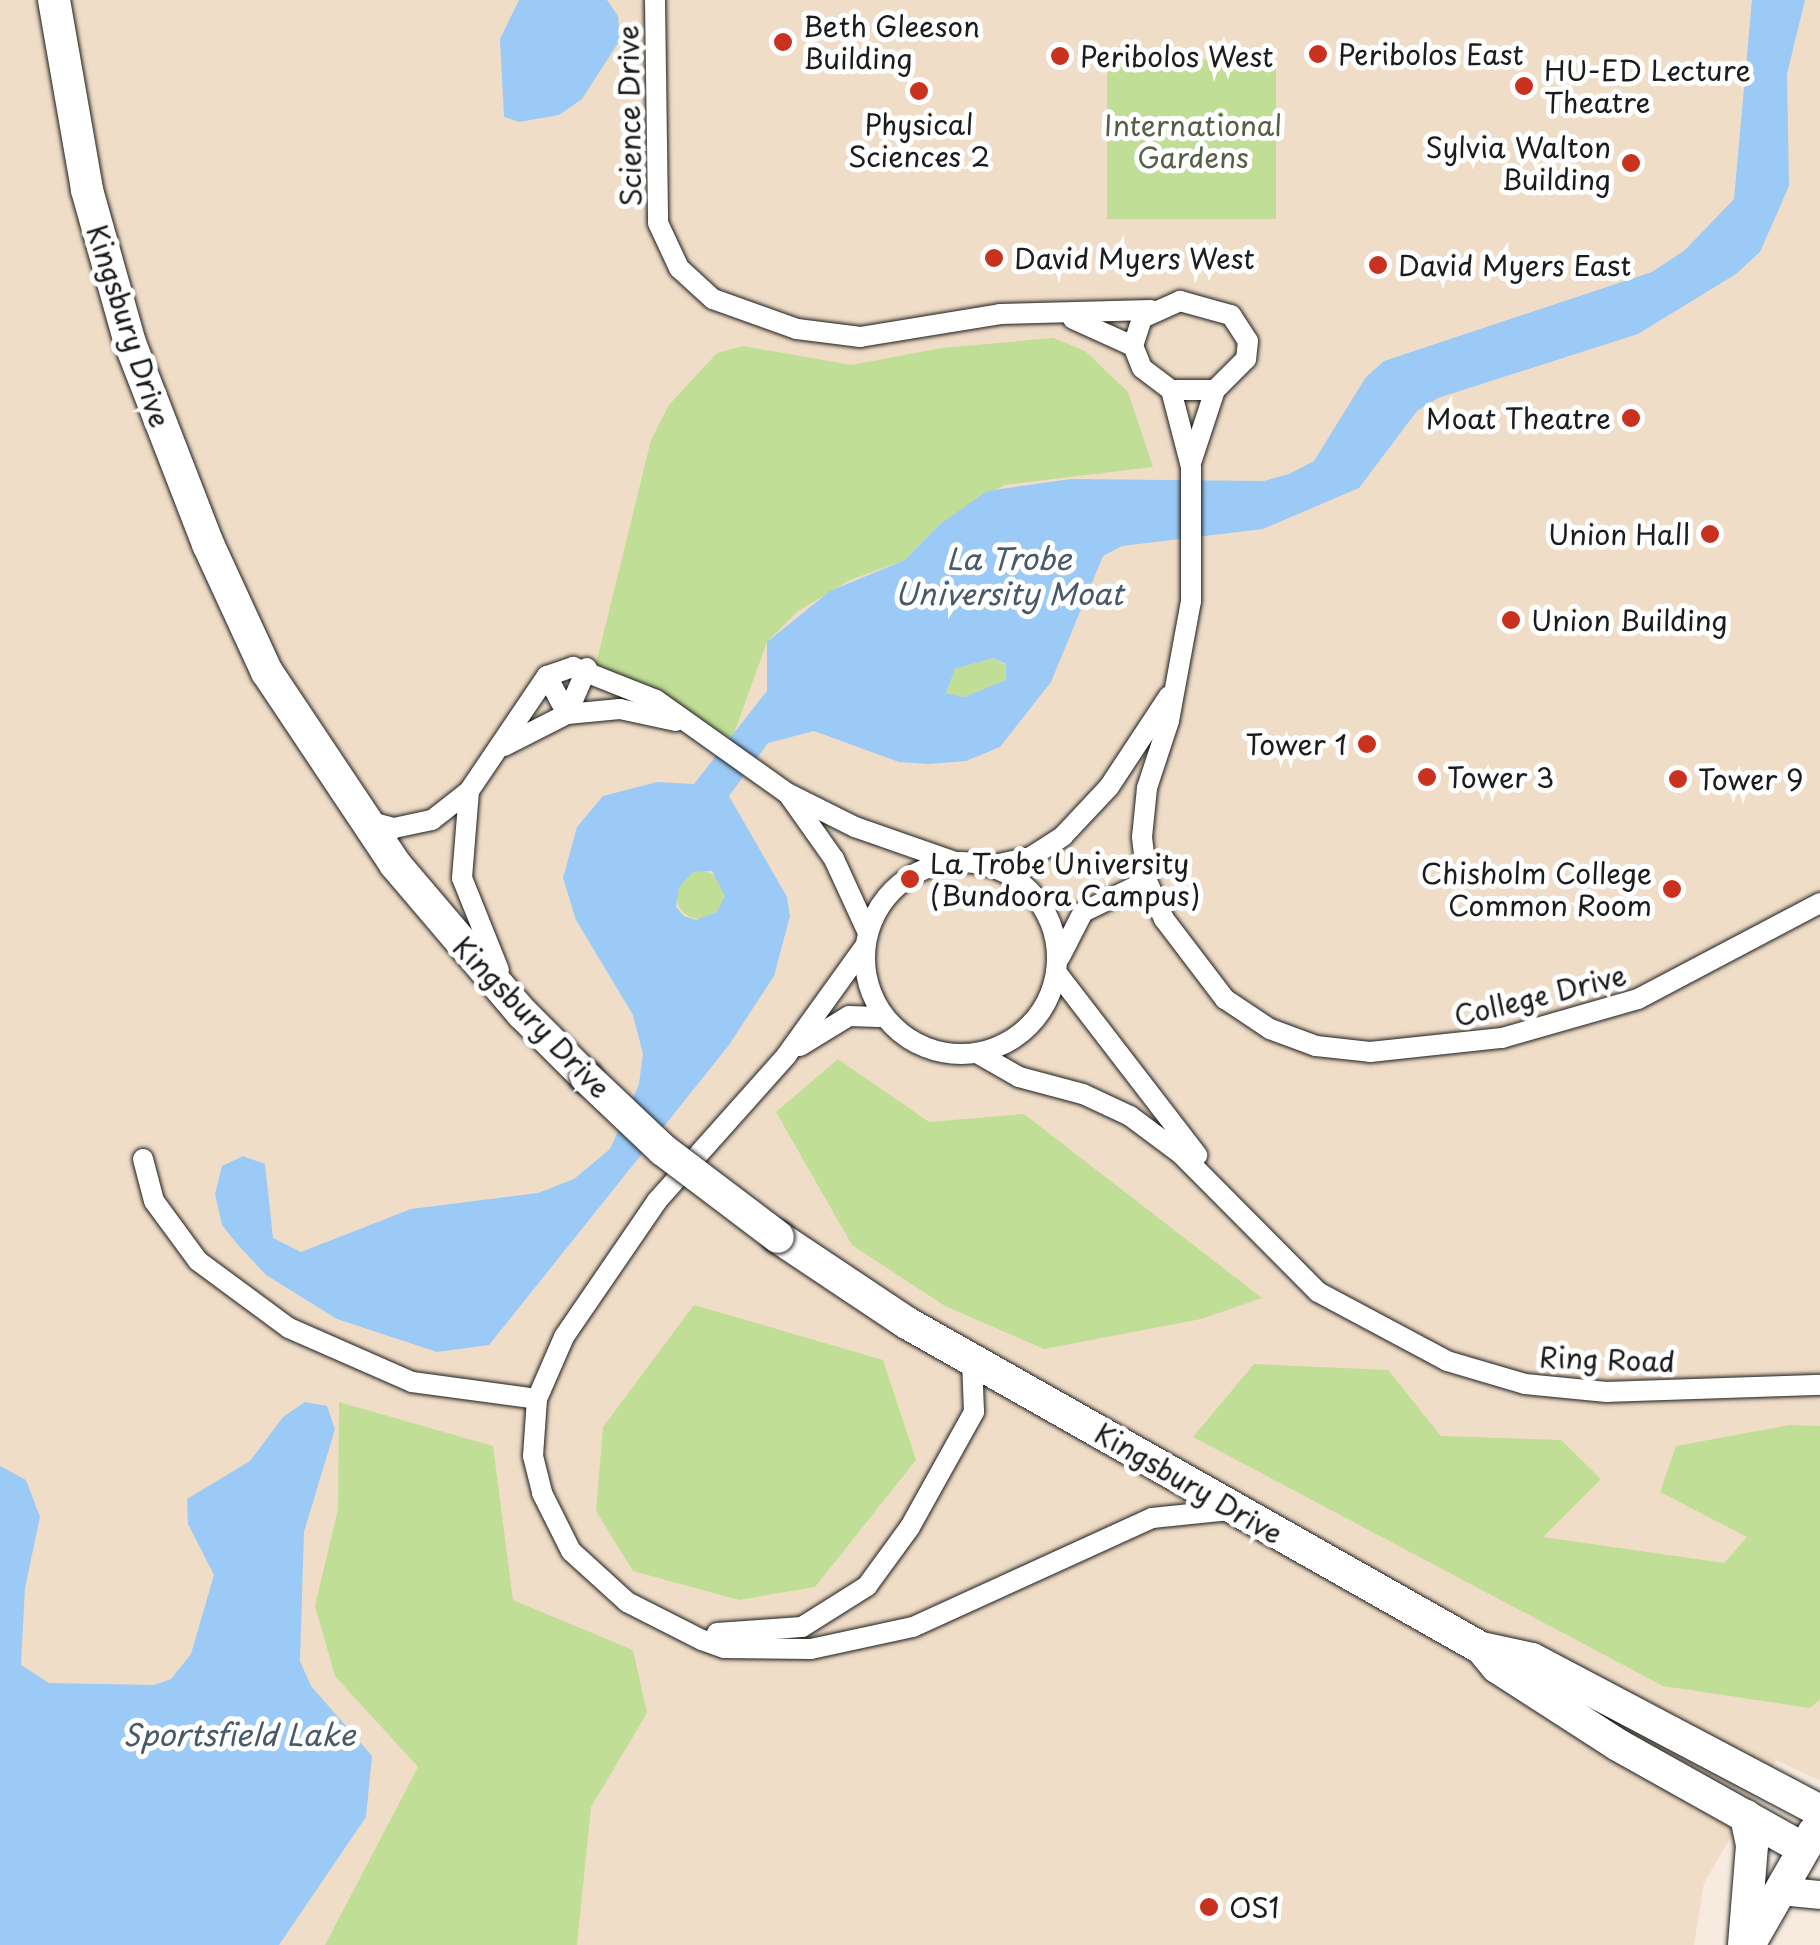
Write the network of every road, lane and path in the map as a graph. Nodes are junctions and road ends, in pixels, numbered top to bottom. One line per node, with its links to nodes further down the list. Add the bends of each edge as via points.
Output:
1 (54, 0): 17 (main road, Kingsbury Drive, via 87,190 148,397 267,672)
2 (654, 0): 4 (street, Science Drive, via 658,222 678,268 713,299 797,329 860,336)
3 (1151, 310): 4 (street, Science Drive); 5 (street, via 1135,329); 7 (street, via 1197,302 1241,327 1246,358)
4 (1037, 312): 5 (street, Science Drive, via 1096,325)
5 (1133, 346): 6 (street, via 1142,368)
6 (1170, 390): 7 (street); 8 (street, College Drive)
7 (1215, 390): 8 (street, College Drive)
8 (1190, 467): 11 (street, College Drive, via 1188,627)
9 (586, 668): 10 (street); 12 (street); 13 (street, via 656,700)
10 (546, 676): 12 (street); 14 (street)
11 (1170, 694): 19 (street, College Drive, via 1109,787 1063,836 1032,856); 20 (street, College Drive, via 1169,721 1146,788)
12 (566, 714): 13 (street, via 640,711); 14 (street)
13 (706, 733): 16 (street)
14 (498, 749): 15 (street)
15 (469, 791): 17 (street, via 415,827); 24 (street, via 462,878)
16 (787, 792): 18 (street, via 855,827); 22 (street, via 834,859)
17 (360, 819): 24 (main road, Kingsbury Drive)
18 (955, 862): 19 (street); 22 (street, via 920,871 891,892)
19 (990, 866): 23 (street, via 1040,902)
20 (1147, 882): 21 (street, College Drive, via 1182,950 1224,999 1270,1029 1316,1046 1370,1052 1484,1041 1586,1018 1673,984); 23 (street, via 1082,912)
21 (1820, 904)
22 (867, 940): 25 (street, via 865,972); 27 (street)
23 (1058, 967): 26 (street, via 1030,1026); 29 (street, Ring Road)
24 (522, 1014): 30 (main road, Kingsbury Drive, bridge, via 663,1150 778,1237)
25 (885, 1017): 26 (street, via 916,1043 946,1053); 27 (street, via 850,1016)
26 (977, 1053): 29 (street, Ring Road, via 1019,1078 1083,1094 1130,1116 1181,1154)
27 (786, 1056): 32 (street, via 646,1216 564,1337)
28 (143, 1159): 32 (street, via 154,1201 198,1260 290,1328 412,1382)
29 (1258, 1231): 31 (street, Ring Road, via 1318,1292 1380,1330 1448,1361 1525,1384 1606,1392)
30 (972, 1360): 33 (main road, Kingsbury Drive); 34 (street, via 974,1412 910,1528 866,1586 802,1627 730,1635)
31 (1820, 1386)
32 (537, 1399): 34 (street, via 534,1456 571,1551 627,1602)
33 (1237, 1510): 34 (street, via 1152,1518 875,1640 811,1649 724,1648); 35 (main road, Kingsbury Drive)
34 (675, 1627)
35 (1481, 1648): 36 (main road, Kingsbury Drive, via 1532,1659); 37 (main road, Kingsbury Drive, via 1497,1667 1618,1745)
36 (1820, 1811)
37 (1746, 1816): 38 (main road, Kingsbury Drive); 41 (main road, via 1752,1845)
38 (1815, 1843): 39 (main road)
39 (1780, 1891): 40 (main road); 41 (main road)
40 (1820, 1894)
41 (1746, 1945)

